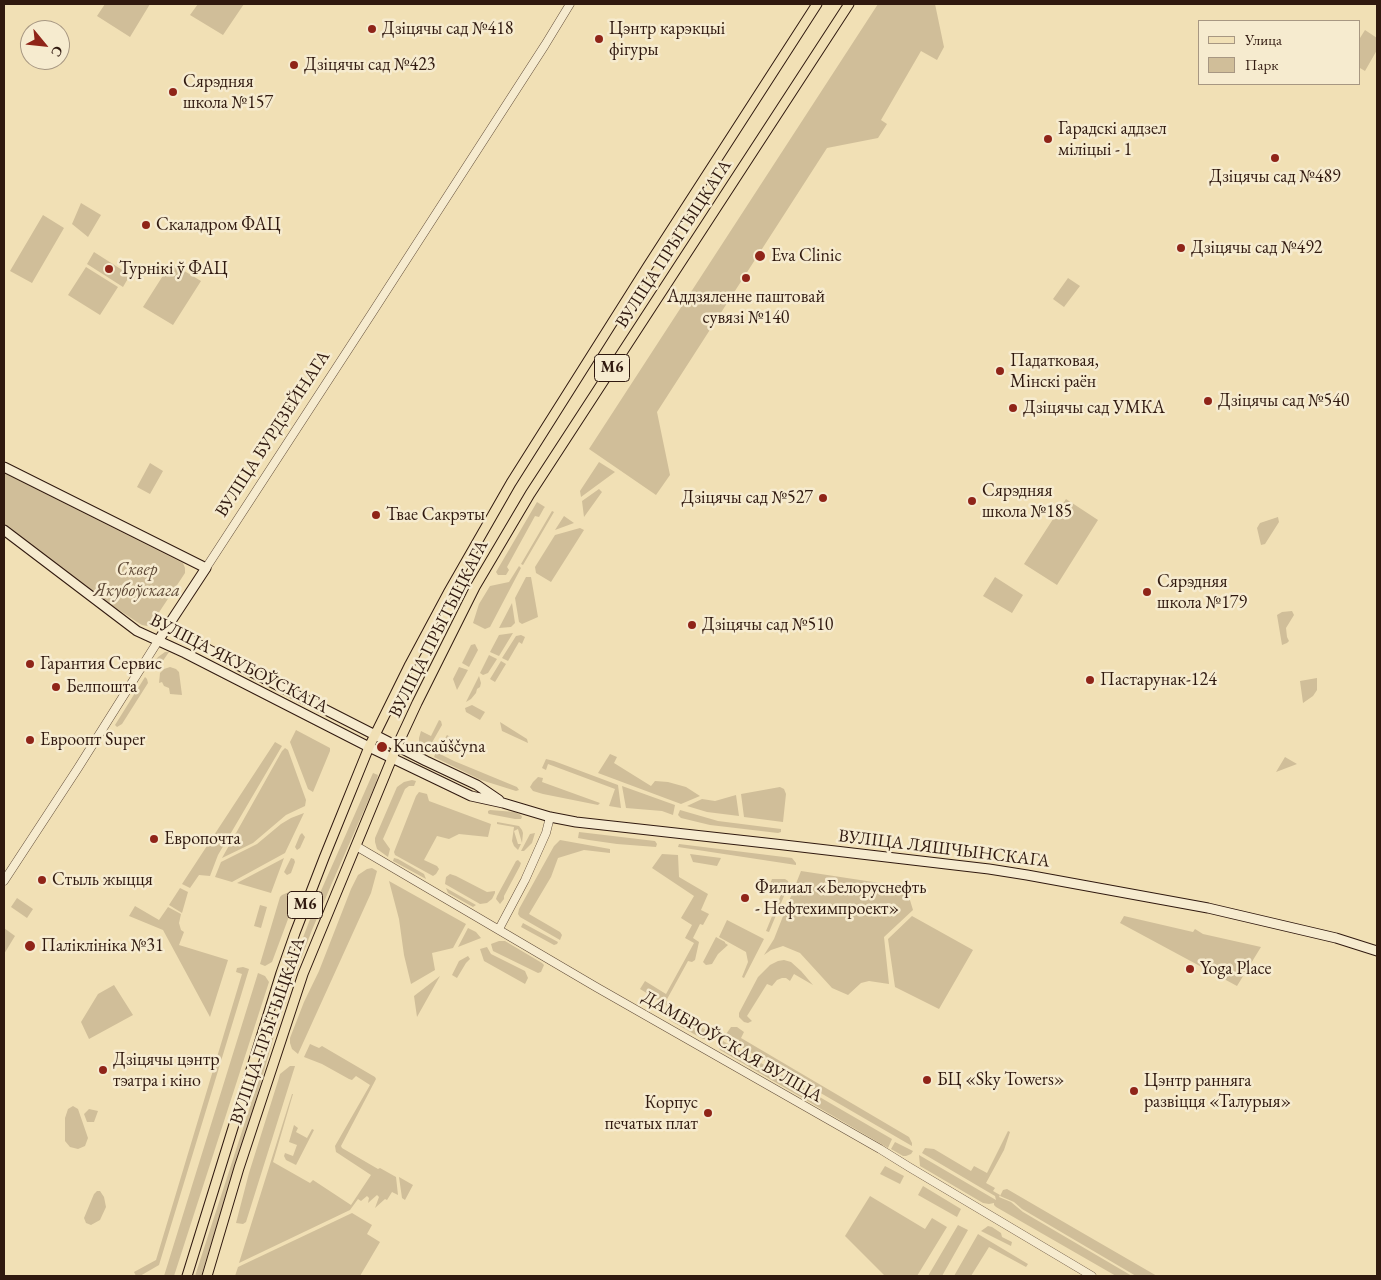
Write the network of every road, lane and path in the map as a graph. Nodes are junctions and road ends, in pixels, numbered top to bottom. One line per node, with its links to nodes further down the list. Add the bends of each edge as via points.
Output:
1 (570, 4): 6 (street, ВУЛІЦА БУРДЗЕЙНАГА)
2 (817, 4): 9 (main road, ВУЛІЦА ПРЫТЫЦКАГА / М6, via 511,482 448,592)
3 (849, 4): 10 (main road, ВУЛІЦА ПРЫТЫЦКАГА / М6, via 530,494 475,587)
4 (4, 467): 6 (main road)
5 (4, 530): 8 (main road, ВУЛІЦА ЯКУБОЎСКАГА, via 137,631)
6 (206, 568): 7 (main road, ВУЛІЦА БУРДЗЕЙНАГА)
7 (167, 627): 8 (main road, ВУЛІЦА БУРДЗЕЙНАГА); 9 (main road, ВУЛІЦА ЯКУБОЎСКАГА)
8 (158, 641): 11 (main road, ВУЛІЦА ЯКУБОЎСКАГА); 16 (street, ВУЛІЦА БУРДЗЕЙНАГА)
9 (375, 735): 10 (main road, ВУЛІЦА ЛЯШЧЫНСКАГА); 11 (main road, ВУЛІЦА ПРЫТЫЦКАГА / М6)
10 (398, 746): 12 (main road, ВУЛІЦА ПРЫТЫЦКАГА / М6); 13 (main road, ВУЛІЦА ЛЯШЧЫНСКАГА, via 477,785)
11 (369, 747): 12 (main road, ВУЛІЦА ЛЯШЧЫНСКАГА); 19 (main road, ВУЛІЦА ПРЫТЫЦКАГА / М6, via 284,965)
12 (392, 759): 13 (main road, ВУЛІЦА ЛЯШЧЫНСКАГА, via 472,796); 15 (main road, ВУЛІЦА ПРЫТЫЦКАГА / М6)
13 (503, 803): 14 (main road, ВУЛІЦА ЛЯШЧЫНСКАГА)
14 (550, 818): 17 (street, via 525,880); 18 (main road, ВУЛІЦА ЛЯШЧЫНСКАГА, via 1008,871 1208,908)
15 (356, 846): 17 (street, ДАМБРОЎСКАЯ ВУЛІЦА); 20 (main road, ВУЛІЦА ПРЫТЫЦКАГА / М6, via 300,983)
16 (4, 881)
17 (499, 929): 21 (street, ДАМБРОЎСКАЯ ВУЛІЦА, via 880,1149)
18 (1377, 951)
19 (186, 1276)
20 (207, 1276)
21 (1092, 1276)

